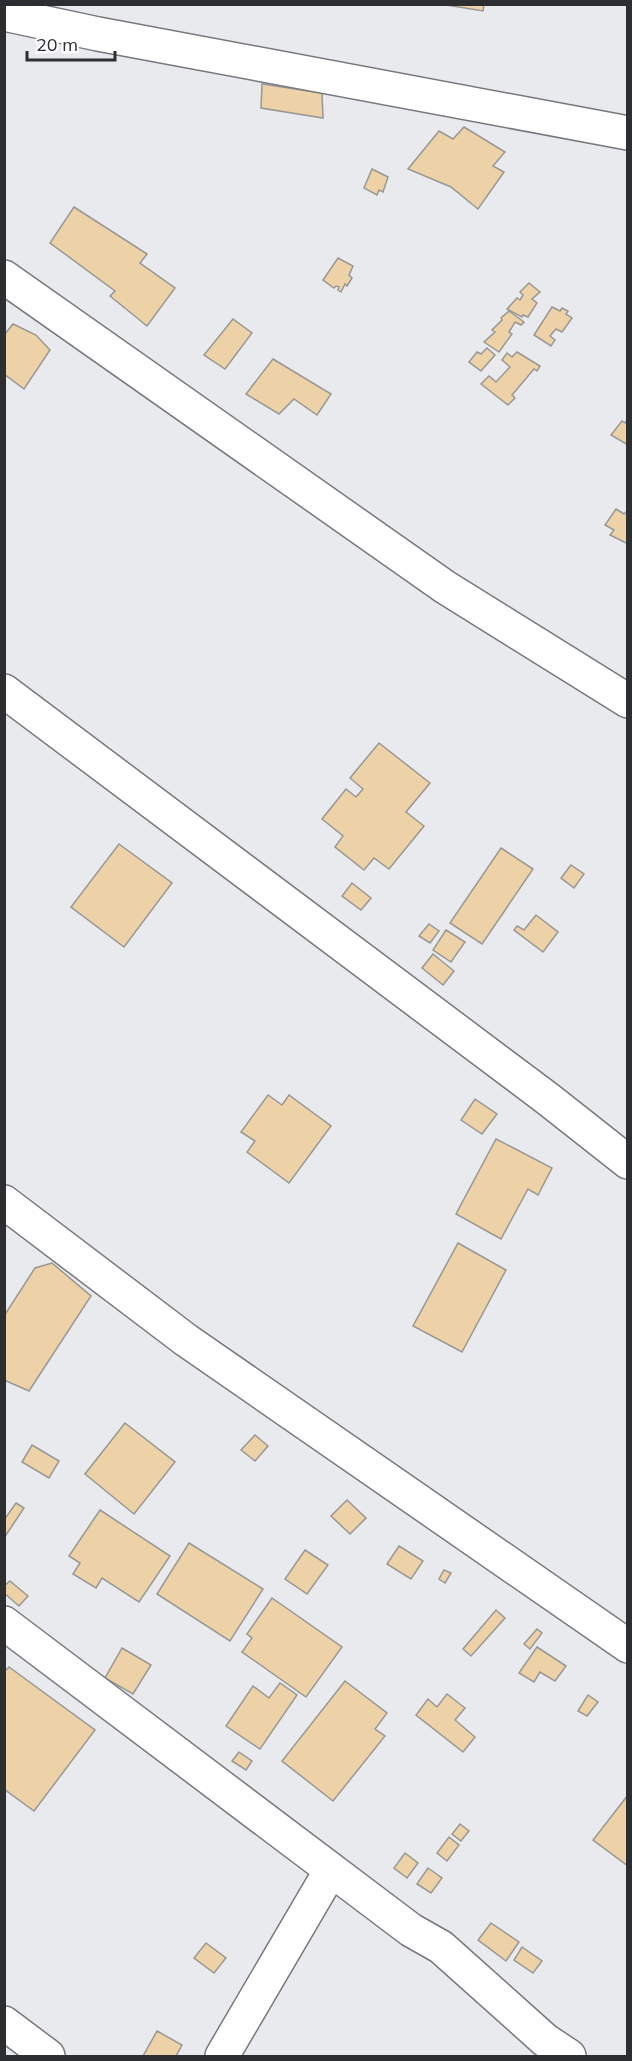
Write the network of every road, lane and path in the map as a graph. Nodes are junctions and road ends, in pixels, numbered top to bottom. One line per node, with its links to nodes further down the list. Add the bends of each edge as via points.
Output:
1 (4, 14): 2 (street)
2 (627, 133)
3 (4, 277): 5 (street, via 445,588)
4 (4, 691): 6 (street)
5 (627, 701)
6 (627, 1162)
7 (4, 1202): 9 (street, via 186,1340)
8 (4, 1623): 10 (street)
9 (627, 1646)
10 (332, 1870): 13 (street); 14 (street, via 441,1947)
11 (4, 2023): 12 (street)
12 (48, 2056)
13 (222, 2056)
14 (568, 2056)

